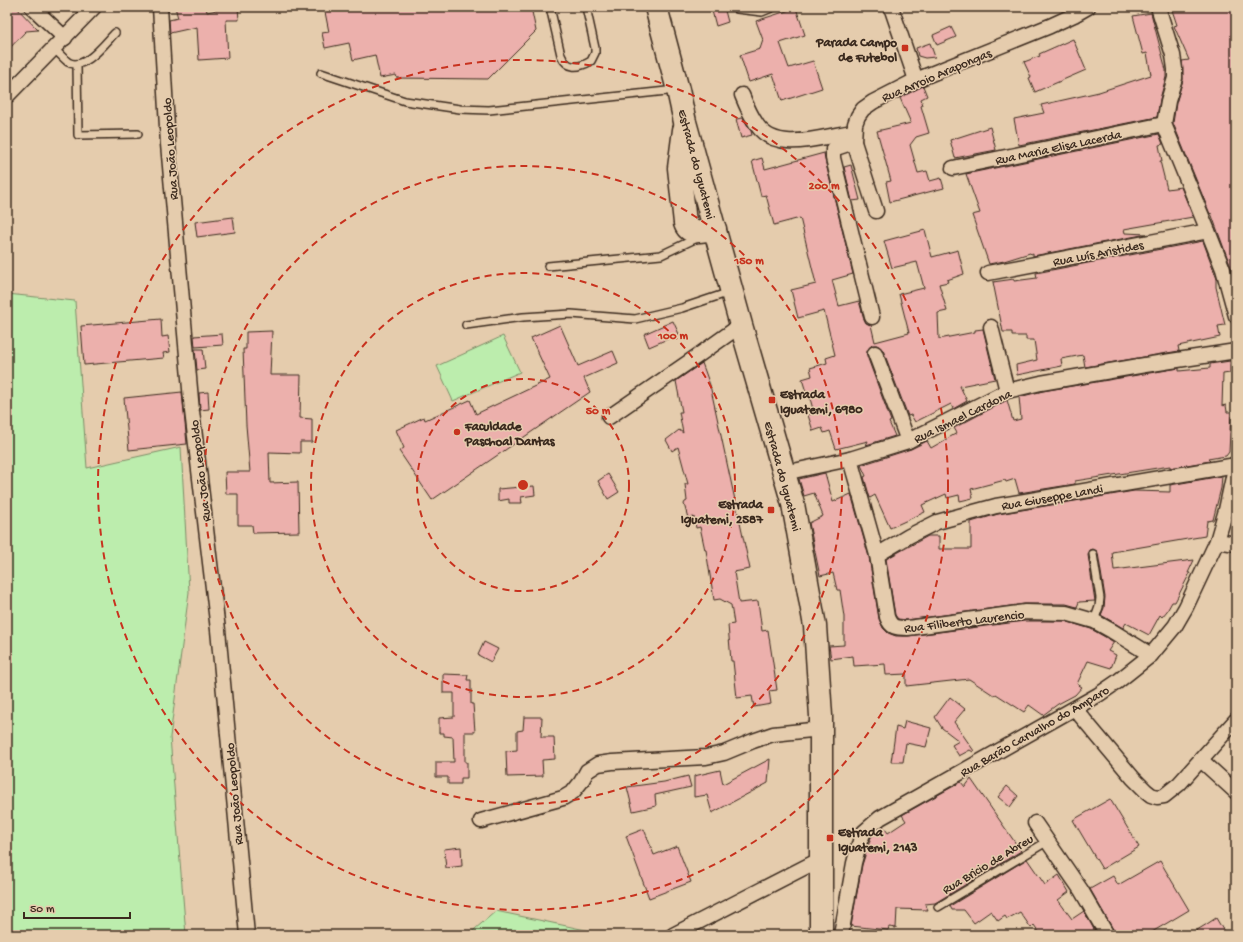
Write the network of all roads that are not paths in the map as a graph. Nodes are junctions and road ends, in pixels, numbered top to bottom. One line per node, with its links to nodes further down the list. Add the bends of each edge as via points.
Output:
1 (32, 7): 13 (street)
2 (94, 7): 13 (street)
3 (160, 7): 60 (street, Rua João Leopoldo, via 168,144 192,411 218,630)
4 (550, 7): 5 (lane, via 564,63 575,67 591,61 595,53)
5 (586, 7)
6 (656, 7): 18 (main road, Estrada do Iguatemi)
7 (736, 7): 8 (lane, via 762,12)
8 (774, 7)
9 (891, 7): 17 (street)
10 (1088, 7): 17 (street, Rua Arroio Arapongas, via 1050,26)
11 (1158, 7): 21 (street, via 1175,69)
12 (115, 33): 15 (lane, via 86,62)
13 (65, 38): 14 (street)
14 (54, 49): 15 (lane, via 69,63); 19 (street)
15 (77, 64): 22 (lane, via 78,135)
16 (321, 73): 18 (lane, via 405,100 460,109 489,110)
17 (916, 80): 23 (street, Rua Arroio Arapongas, via 873,102 858,116)
18 (678, 90): 26 (main road, Estrada do Iguatemi)
19 (7, 95)
20 (742, 95): 23 (street, via 757,126 778,139 801,142 842,133)
21 (1164, 124): 24 (street, Rua Maria Elisa Lacerda); 27 (street)
22 (138, 134)
23 (854, 137): 25 (street); 32 (street, via 833,149 833,158)
24 (953, 168)
25 (876, 211)
26 (715, 229): 28 (lane, via 661,255); 30 (main road, Estrada do Iguatemi)
27 (1208, 231): 29 (street, Rua Luís Aristides); 31 (street, via 1223,269)
28 (548, 266)
29 (988, 272)
30 (732, 292): 33 (lane, via 682,308 635,319 571,314 523,317); 34 (main road, Estrada do Iguatemi)
31 (1236, 316)
32 (872, 317)
33 (466, 325)
34 (741, 325): 39 (street); 43 (main road, Estrada do Iguatemi)
35 (991, 327): 38 (street)
36 (1236, 351): 38 (street, Rua Ismael Cardona)
37 (875, 353): 40 (street)
38 (1006, 391): 40 (street, Rua Ismael Cardona)
39 (609, 417)
40 (908, 441): 41 (street, Rua Ismael Cardona)
41 (850, 459): 43 (street, Rua Ismael Cardona); 47 (street, Rua Filiberto Laurencio)
42 (1236, 464): 44 (street, Rua Barão Carvalho do Amparo); 47 (street, Rua Giuseppe Landi, via 989,507 936,522)
43 (784, 473): 52 (main road, Estrada do Iguatemi, via 793,504 816,626)
44 (1217, 542): 45 (street); 49 (street, Rua Barão Carvalho do Amparo, via 1175,626)
45 (1236, 544)
46 (1093, 554): 48 (lane, via 1100,598)
47 (877, 555): 48 (street, Rua Filiberto Laurencio, via 887,617 889,623 895,627 908,628 1025,612 1066,613)
48 (1094, 621): 49 (street, Rua Filiberto Laurencio)
49 (1151, 655): 50 (street, Rua Barão Carvalho do Amparo, via 1117,682)
50 (1076, 708): 53 (street, via 1133,778 1151,795 1164,796); 63 (street, Rua Barão Carvalho do Amparo, via 880,818 867,829 860,841 854,863)
51 (1236, 720): 53 (street)
52 (822, 729): 55 (street, via 773,734 724,753 706,757 598,764 587,771 573,792 563,798); 58 (main road, Estrada do Iguatemi)
53 (1201, 760): 54 (street)
54 (1236, 792)
55 (481, 821)
56 (1035, 822): 57 (street)
57 (1048, 841): 59 (lane, Rua Bricio de Abreu); 64 (street)
58 (821, 859): 61 (street); 62 (main road, Estrada do Iguatemi)
59 (938, 907)
60 (247, 935)
61 (673, 935)
62 (821, 935)
63 (841, 935)
64 (1107, 935)

